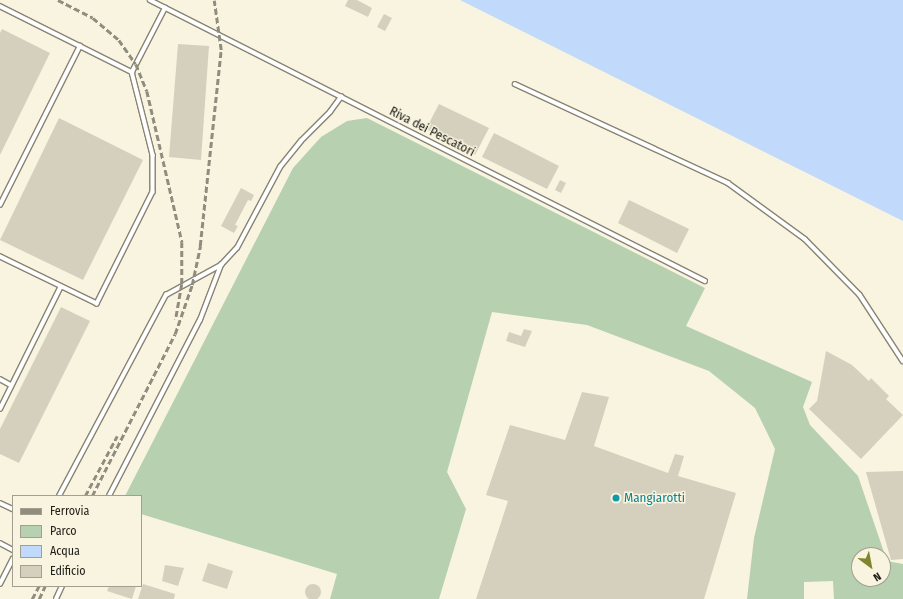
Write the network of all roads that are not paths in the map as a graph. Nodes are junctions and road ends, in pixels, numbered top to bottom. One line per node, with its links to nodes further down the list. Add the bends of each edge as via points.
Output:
1 (150, 0): 3 (lane, Riva dei Pescatori)
2 (0, 6): 4 (lane)
3 (165, 8): 5 (lane); 7 (lane, Riva dei Pescatori)
4 (80, 46): 5 (lane); 8 (lane)
5 (132, 72): 12 (lane, via 153,155 153,192 97,304)
6 (515, 84): 13 (lane, via 734,188 805,239 860,295)
7 (341, 97): 10 (lane, via 280,167 240,242); 11 (lane, Riva dei Pescatori)
8 (1, 203)
9 (0, 257): 12 (lane)
10 (221, 265): 17 (lane, via 166,295); 18 (lane, via 200,320)
11 (705, 281)
12 (60, 288): 15 (lane)
13 (903, 362)
14 (0, 379): 15 (lane)
15 (11, 385): 16 (lane)
16 (0, 409)
17 (60, 495)
18 (110, 495)
19 (0, 503): 20 (lane)
20 (12, 509)
21 (0, 543): 22 (lane)
22 (12, 549)
23 (12, 561): 24 (lane)
24 (0, 584)
25 (62, 587): 26 (lane)
26 (56, 599)

